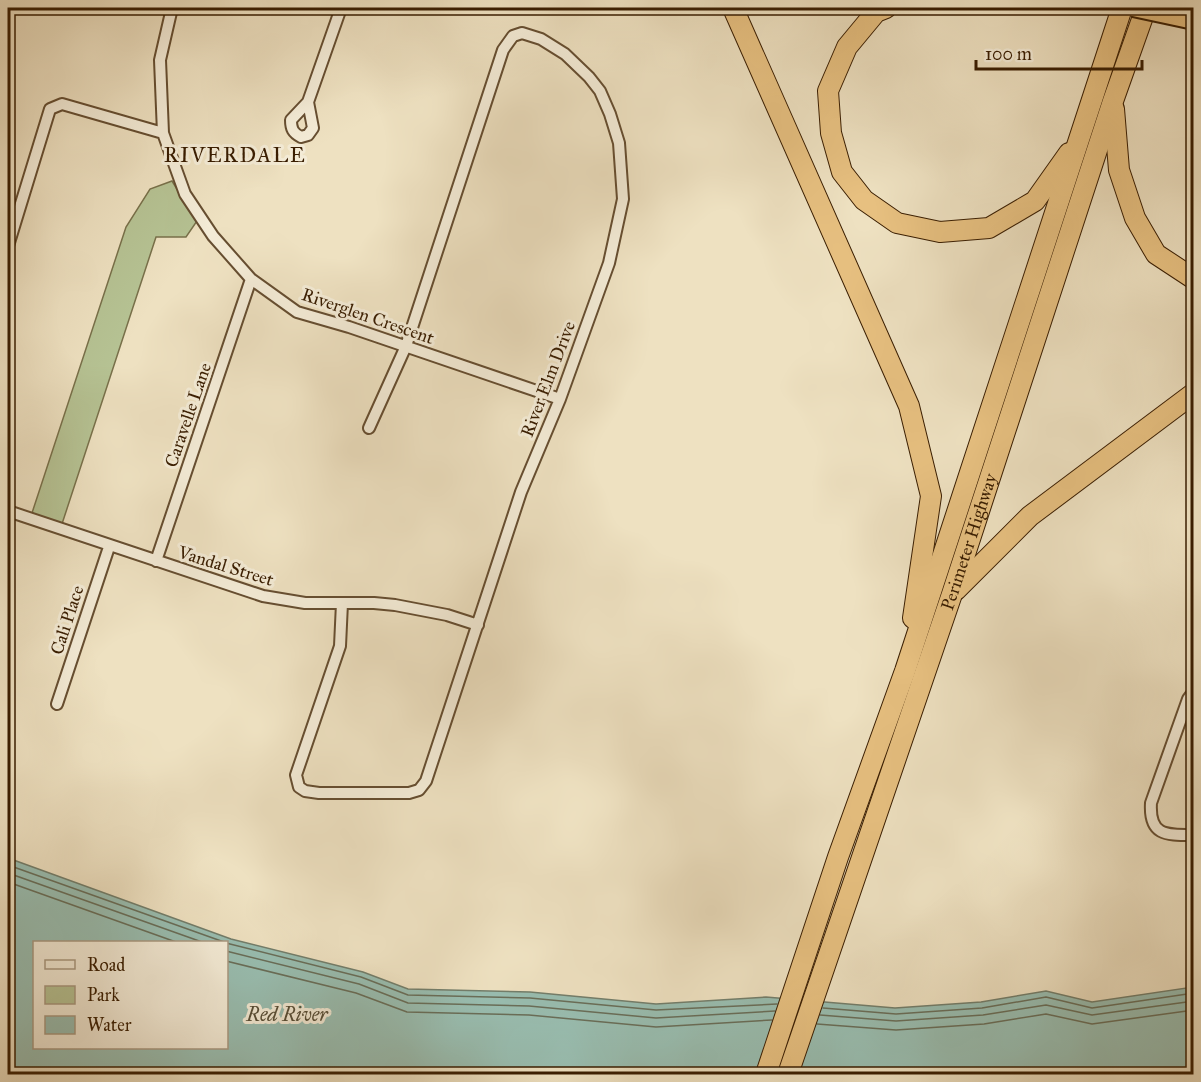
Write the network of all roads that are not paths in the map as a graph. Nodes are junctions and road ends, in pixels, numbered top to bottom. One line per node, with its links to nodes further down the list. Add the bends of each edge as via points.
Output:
1 (172, 8): 11 (street, Riverglen Crescent, via 160,60)
2 (341, 8): 10 (street)
3 (734, 8): 26 (highway, via 909,406 931,496)
4 (886, 8): 12 (highway, via 876,12 847,47 828,91 831,133 842,172 864,200 897,222 940,232 989,228 1035,201)
5 (1122, 8): 12 (highway, Perimeter Highway)
6 (1133, 8): 8 (main road, bridge)
7 (1146, 8): 9 (highway, Perimeter Highway)
8 (1189, 20)
9 (1113, 101): 15 (highway, via 1119,170 1135,218 1156,254); 23 (highway, Perimeter Highway)
10 (308, 102)
11 (163, 133): 13 (street, via 62,104 50,109); 14 (street, Riverglen Crescent, via 185,194 213,236)
12 (1080, 136): 26 (highway, Perimeter Highway)
13 (8, 246)
14 (251, 279): 16 (street, Riverglen Crescent, via 297,312); 22 (street, Caravelle Lane)
15 (1194, 279)
16 (406, 346): 18 (street, Riverglen Crescent); 18 (street, River Elm Drive, via 502,50 513,36 522,33 541,39 565,54 600,92 619,143 622,171 623,199 609,263); 19 (street)
17 (1194, 393): 23 (highway, via 1029,516)
18 (560, 399): 25 (street, River Elm Drive, via 521,492)
19 (369, 428)
20 (8, 511): 21 (street, Vandal Street)
21 (109, 547): 22 (street, Vandal Street); 28 (street, Cali Place)
22 (156, 561): 24 (street, Vandal Street, via 263,596 305,603)
23 (952, 594): 31 (highway, Perimeter Highway)
24 (342, 603): 25 (street, Vandal Street, via 395,605); 25 (street, River Elm Drive, via 340,646 296,775 298,787 305,791 419,790 426,781)
25 (478, 625)
26 (905, 671): 30 (highway, Perimeter Highway)
27 (1194, 691): 29 (street, via 1151,803 1150,815 1155,828 1165,833)
28 (57, 705)
29 (1194, 835)
30 (766, 1074)
31 (788, 1074)

